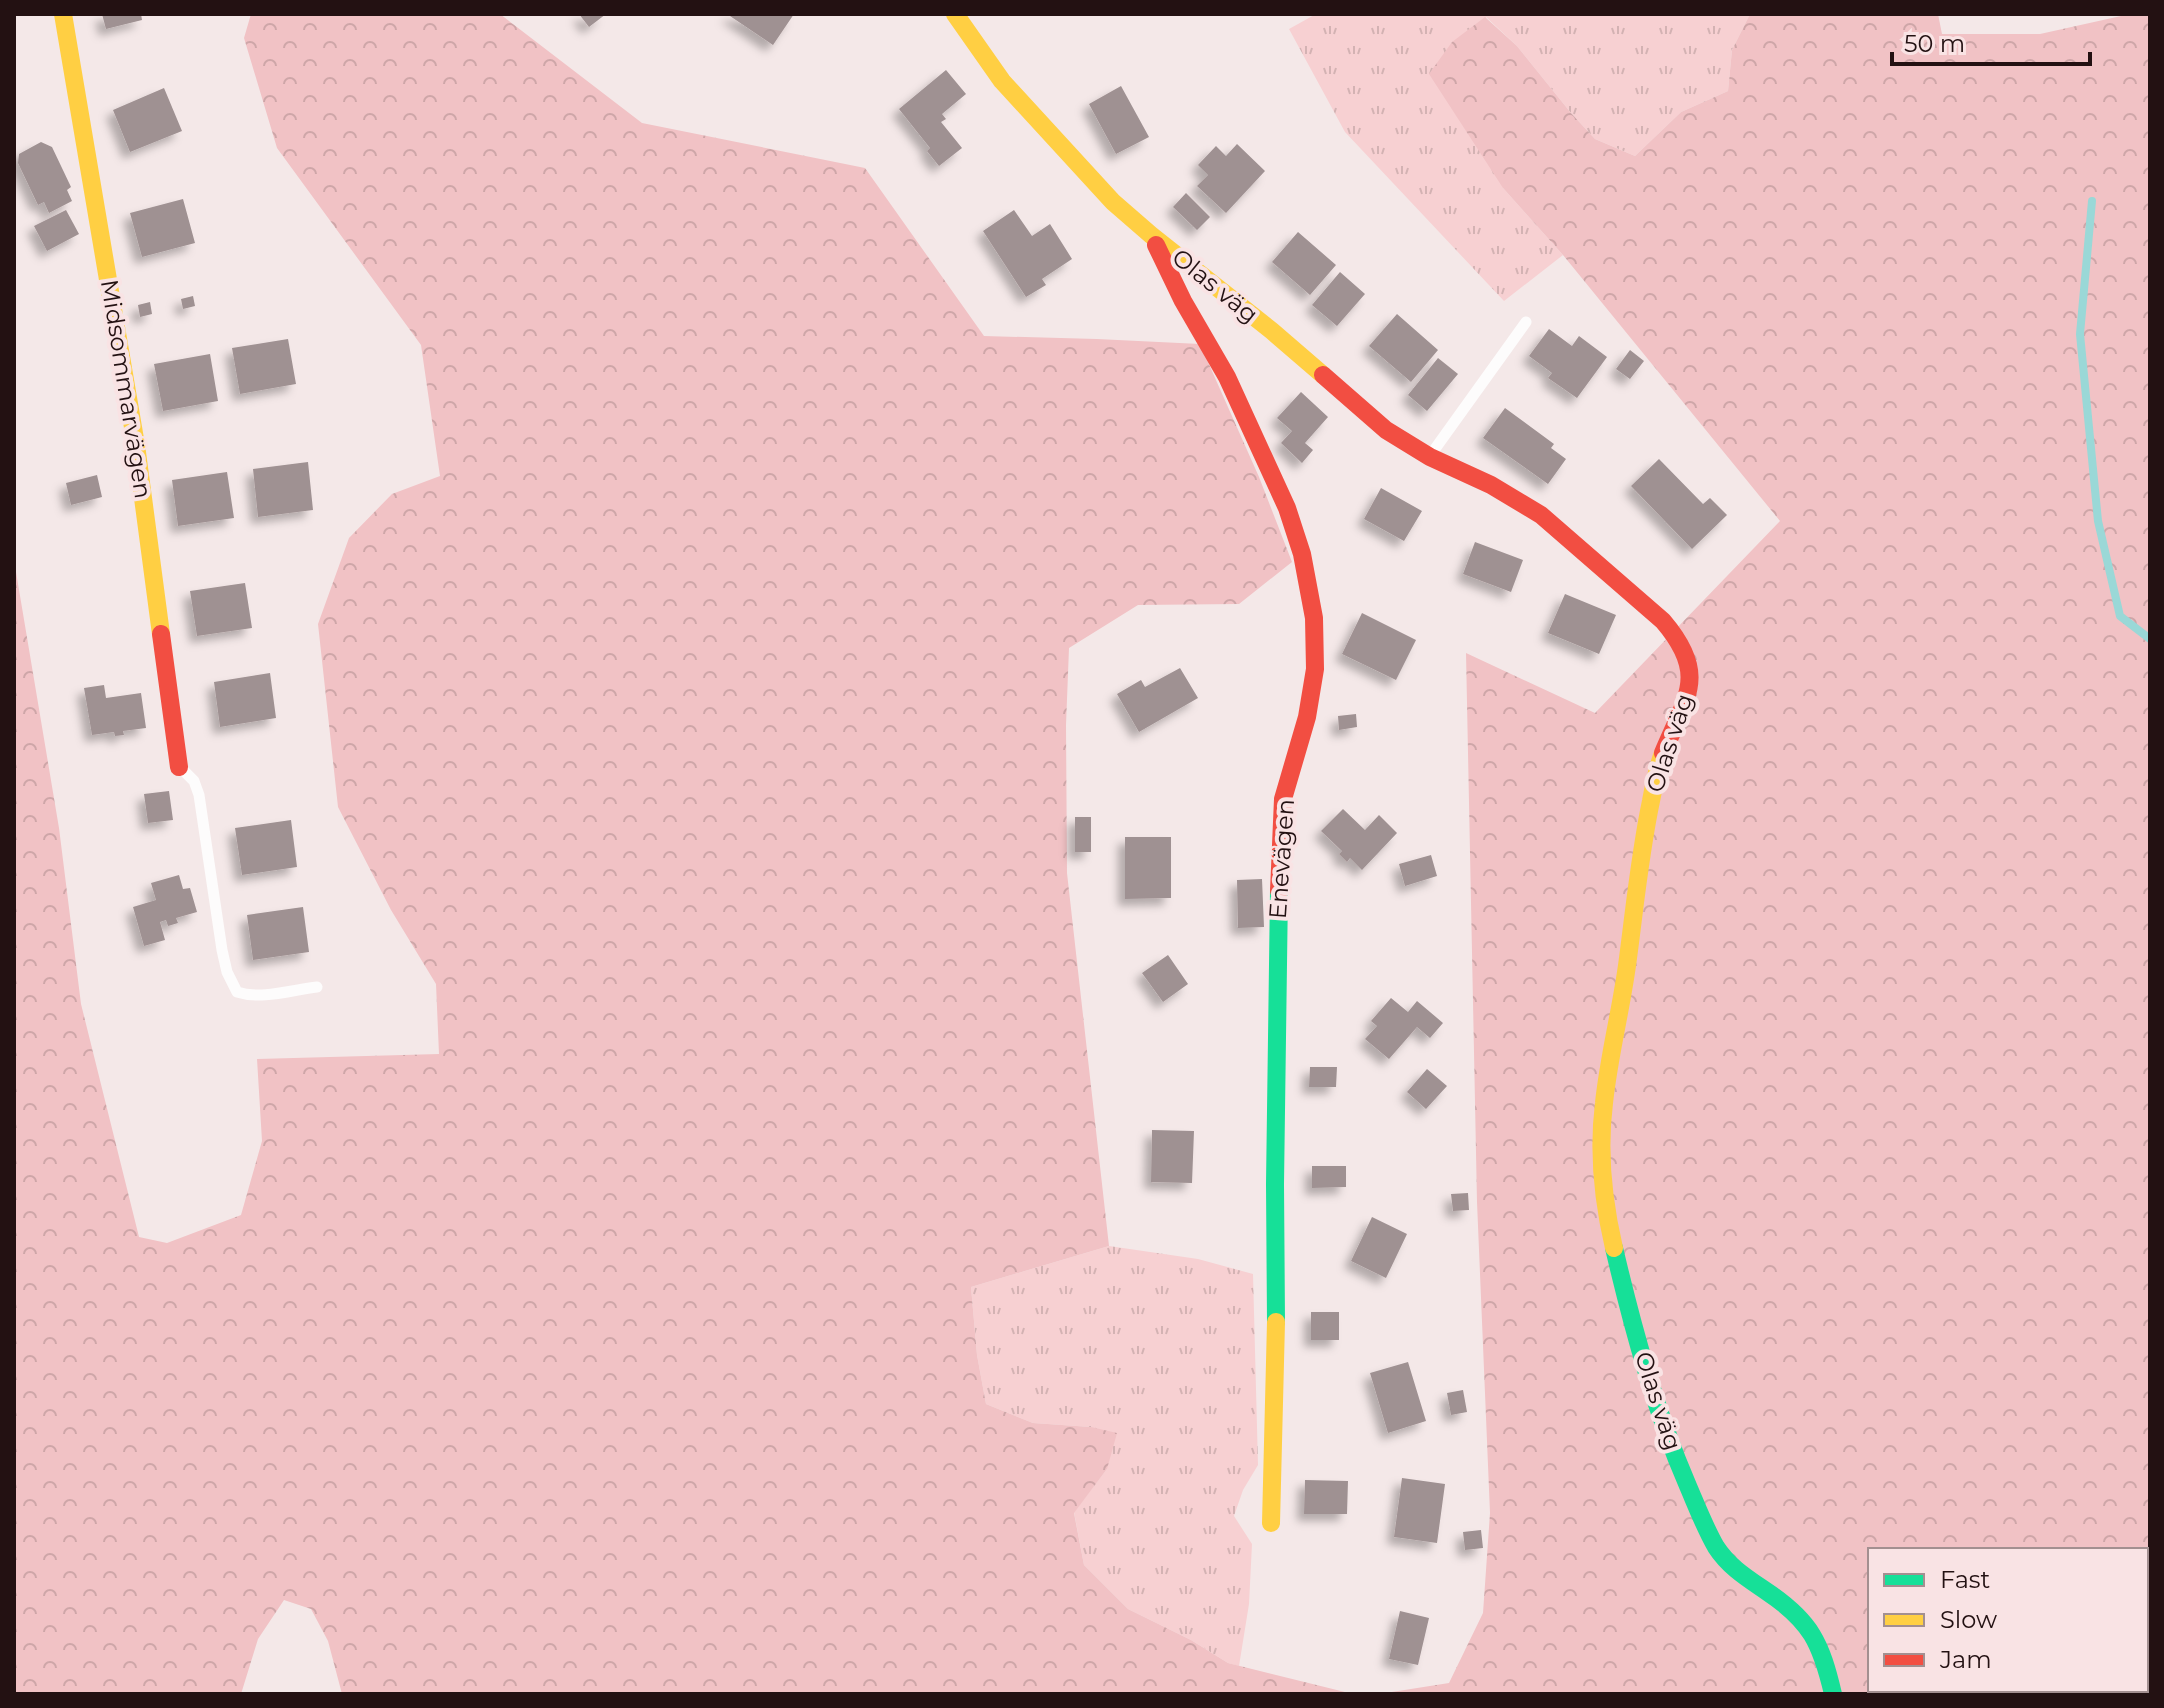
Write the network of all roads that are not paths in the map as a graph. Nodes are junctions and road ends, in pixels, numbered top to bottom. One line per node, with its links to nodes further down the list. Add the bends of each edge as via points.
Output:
1 (63, 14): 6 (street, Midsommarvägen, via 136,445)
2 (955, 14): 3 (street, Olas väg, via 1002,81 1113,202)
3 (1151, 235): 5 (street, Olas väg, via 1386,430); 8 (street, Enevägen, via 1227,377 1281,494 1302,554 1314,618 1315,669 1283,799 1279,860)
4 (1526, 322): 5 (lane)
5 (1430, 457): 9 (street, Olas väg, via 1541,515 1663,621 1685,654 1691,679 1660,758 1644,834 1608,1077 1602,1121 1606,1214 1653,1395 1678,1466 1716,1547 1736,1572 1803,1619 1822,1648)
6 (179, 767): 7 (lane, via 188,772 199,795 222,950 237,992 259,996)
7 (317, 987)
8 (1271, 1523)
9 (1833, 1694)

